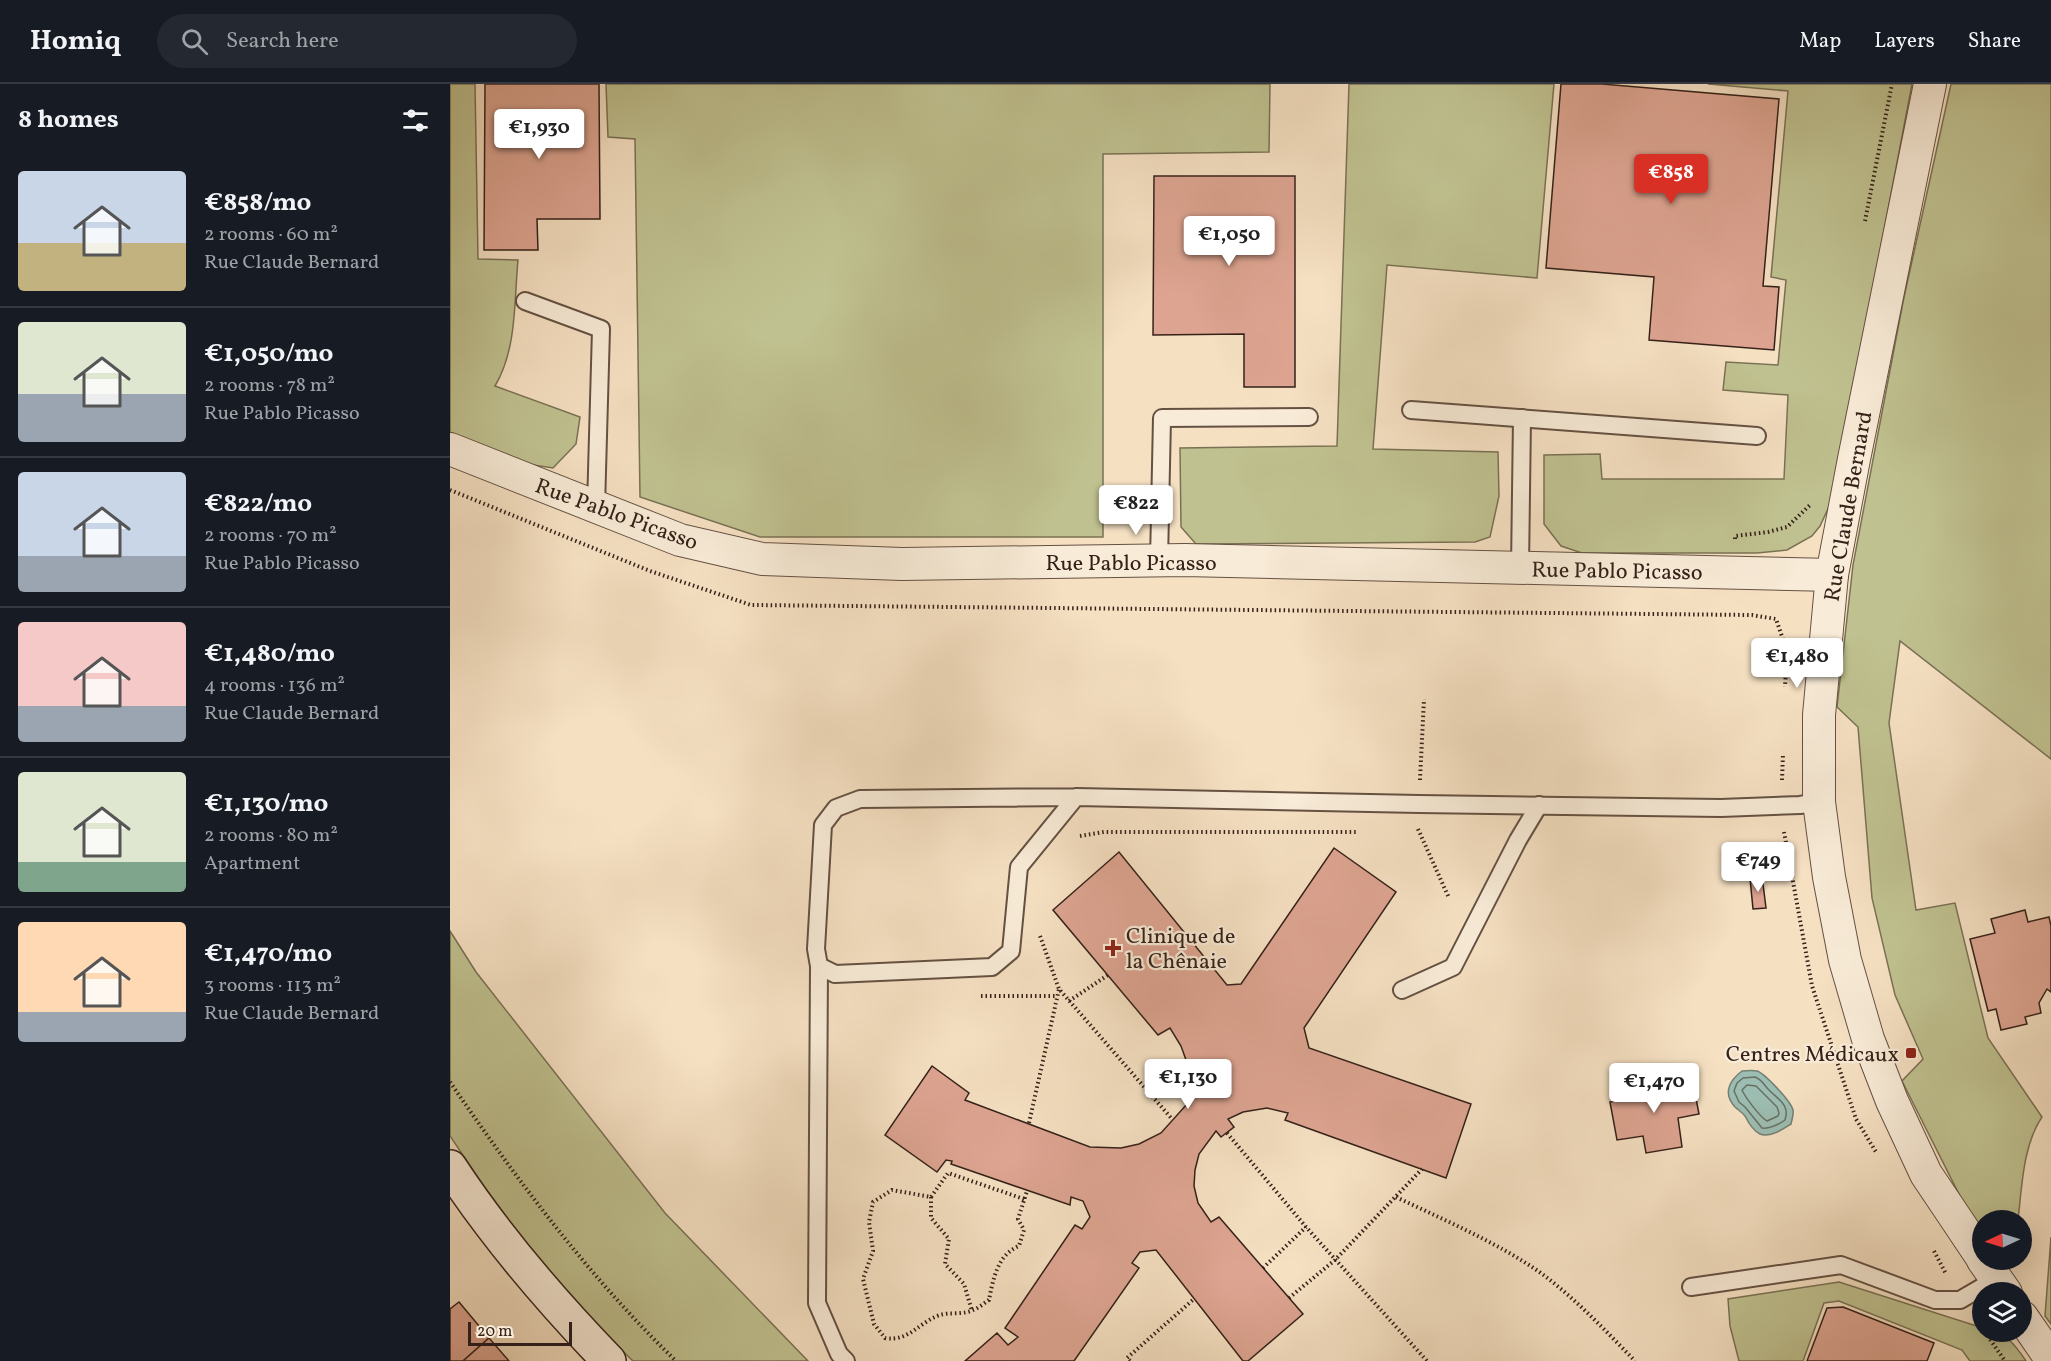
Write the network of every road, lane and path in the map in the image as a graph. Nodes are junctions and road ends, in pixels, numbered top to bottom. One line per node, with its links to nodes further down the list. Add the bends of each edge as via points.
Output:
1 (1892, 84): 3 (path)
2 (1930, 84): 16 (street, Rue Claude Bernard)
3 (1864, 224)
4 (525, 301): 12 (lane, via 601,329)
5 (1411, 410): 7 (lane)
6 (1309, 417): 13 (lane, via 1162,418)
7 (1521, 418): 8 (lane); 14 (lane)
8 (1757, 436)
9 (450, 449): 12 (street, Rue Pablo Picasso)
10 (450, 490): 17 (path, via 650,571 751,605)
11 (1810, 504): 15 (path, via 1787,527 1735,536)
12 (596, 507): 13 (street, Rue Pablo Picasso, via 680,540 762,559 902,564)
13 (1160, 561): 14 (street, Rue Pablo Picasso)
14 (1520, 568): 15 (street, Rue Pablo Picasso)
15 (1738, 573): 16 (street, Rue Pablo Picasso); 17 (path)
16 (1832, 575): 21 (street, Rue Claude Bernard, via 1819,716)
17 (1738, 615): 18 (path, via 1776,619 1787,651)
18 (1785, 698)
19 (1783, 752): 23 (path)
20 (1076, 797): 22 (lane); 29 (lane, via 1020,867 1011,951 992,967 835,974); 29 (lane, via 860,799 836,808 823,825 816,949)
21 (1819, 802): 23 (lane); 51 (street, Rue Claude Bernard, via 1845,960 1868,1039 1926,1174)
22 (1539, 805): 23 (lane); 32 (lane, via 1453,967)
23 (1781, 806): 40 (path, via 1812,986 1856,1119)
24 (1418, 831): 25 (path)
25 (1430, 831)
26 (1360, 832): 27 (path, via 1104,832)
27 (1075, 839)
28 (1038, 928): 31 (path)
29 (819, 966): 64 (lane, via 817,1303)
30 (1108, 975): 35 (path)
31 (1059, 989): 34 (path); 35 (path)
32 (1402, 990)
33 (985, 996): 34 (path)
34 (1058, 996): 38 (path)
35 (1069, 1001): 37 (path)
36 (450, 1082): 63 (path, via 532,1198 597,1280)
37 (1172, 1119)
38 (1029, 1123)
39 (1227, 1133): 47 (path)
40 (1879, 1158)
41 (450, 1167): 62 (street, via 520,1262)
42 (1422, 1169): 45 (path)
43 (1027, 1191): 46 (path)
44 (931, 1197): 46 (path, via 948,1173); 56 (path, via 931,1218 949,1239 945,1264 964,1284); 56 (path, via 892,1190 873,1202 869,1222 873,1251 863,1279 874,1324 885,1338 896,1340 940,1315)
45 (1396, 1197): 49 (path); 66 (path, via 1479,1236 1538,1272 1594,1319)
46 (1024, 1199): 56 (path, via 1018,1219 1024,1230 1019,1246 994,1272 989,1300)
47 (1306, 1227): 49 (path); 50 (path)
48 (1932, 1247): 55 (path)
49 (1335, 1260): 53 (path); 65 (path)
50 (1263, 1268)
51 (1992, 1273): 55 (lane)
52 (1691, 1287): 55 (lane, via 1841,1264 1935,1300)
53 (1289, 1298)
54 (1194, 1299): 61 (path)
55 (1960, 1300): 57 (path)
56 (972, 1311)
57 (1972, 1315)
58 (2032, 1331): 60 (street)
59 (1992, 1342): 67 (path)
60 (2051, 1359)
61 (1127, 1360)
62 (609, 1361)
63 (676, 1361)
64 (846, 1361)
65 (1427, 1361)
66 (1635, 1361)
67 (2005, 1361)

